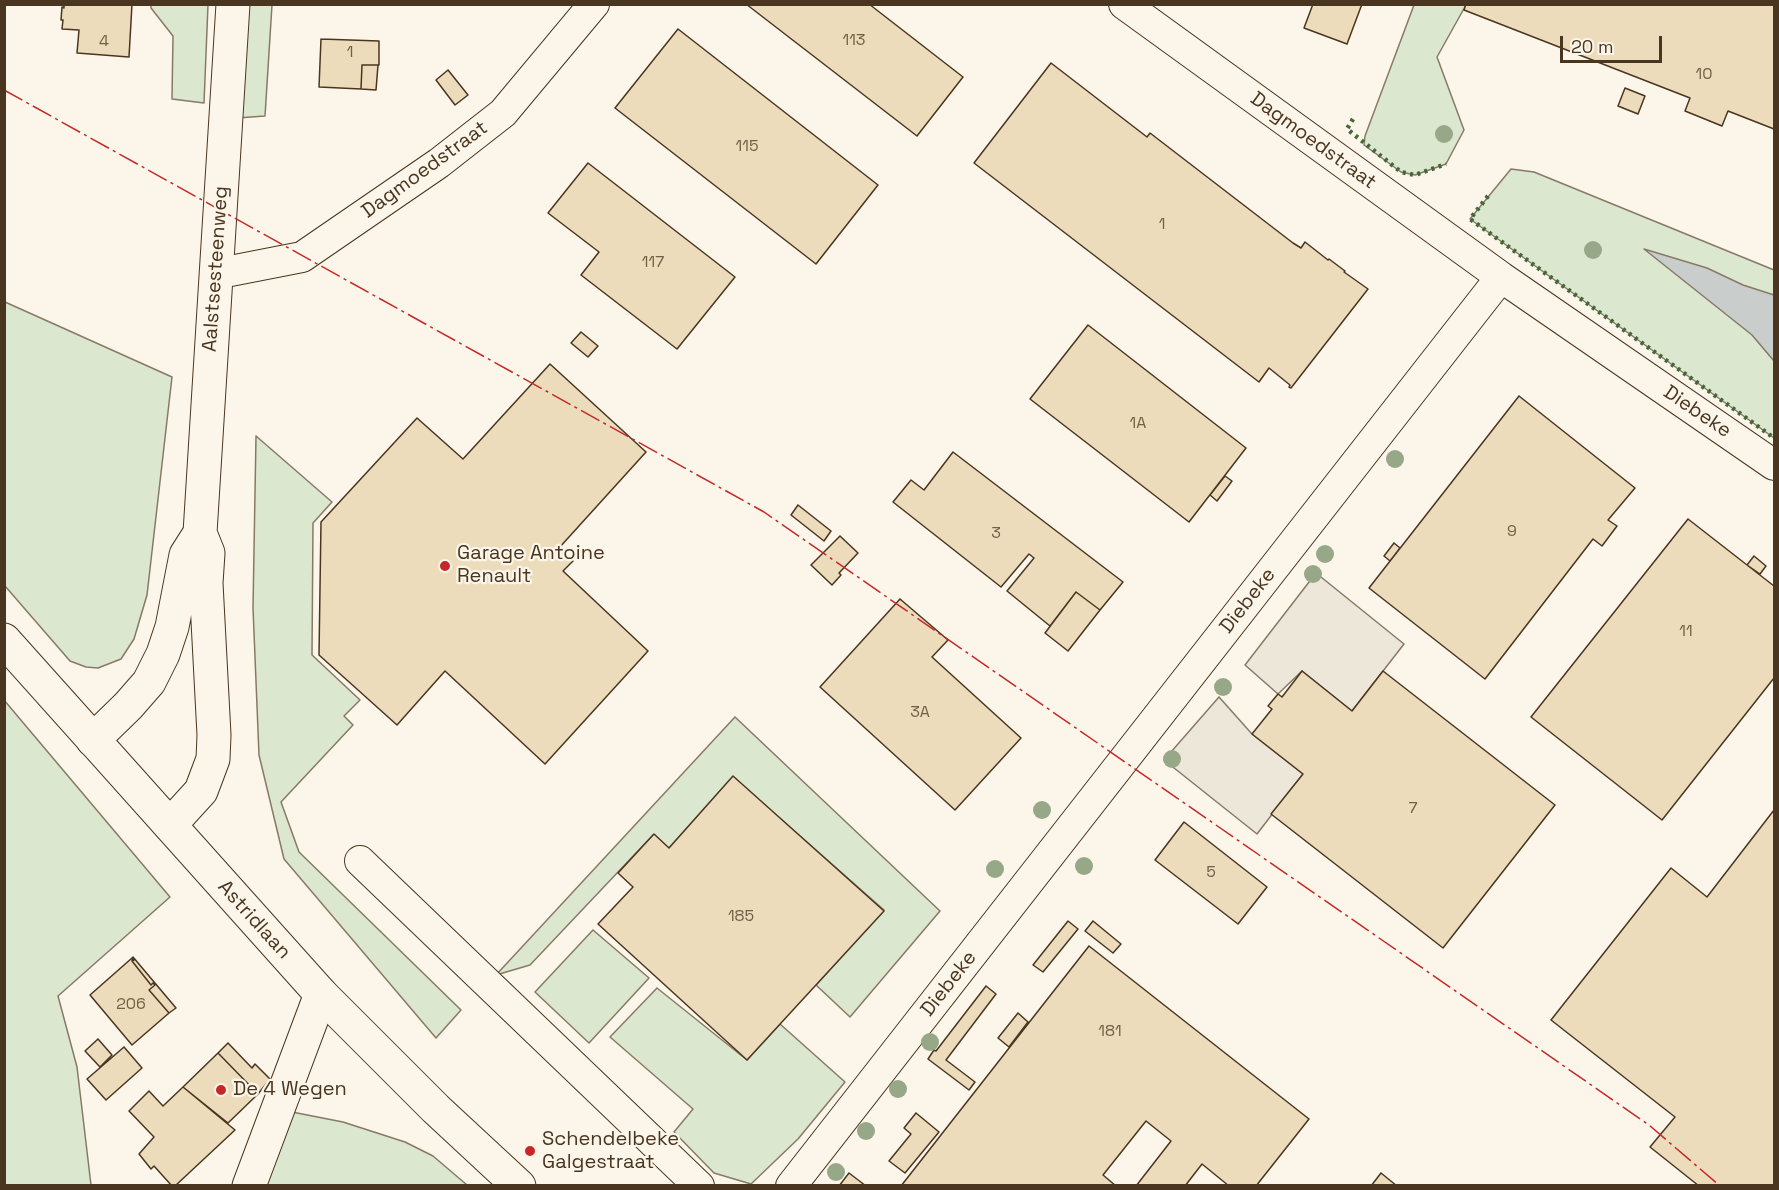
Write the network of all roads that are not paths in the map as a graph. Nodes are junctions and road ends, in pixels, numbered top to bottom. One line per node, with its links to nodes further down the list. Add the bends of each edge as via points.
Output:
1 (233, 4): 4 (main road, Aalstsesteenweg)
2 (594, 4): 4 (street, Dagmoedstraat, via 503,113 439,163 302,257)
3 (1124, 4): 5 (street, Dagmoedstraat)
4 (215, 274): 7 (main road, Aalstsesteenweg)
5 (1501, 277): 6 (street, Diebeke); 16 (street, Diebeke)
6 (1774, 465)
7 (200, 533): 9 (main road, Aalstsesteenweg, via 186,555 172,627 149,682); 10 (main road, Aalstsesteenweg, via 208,553 213,759 201,791)
8 (4, 640): 9 (main road, Astridlaan)
9 (93, 740): 10 (main road, Astridlaan)
10 (170, 825): 12 (main road, Astridlaan)
11 (360, 861): 15 (street)
12 (321, 994): 13 (main road); 14 (main road, Astridlaan)
13 (249, 1185)
14 (519, 1185)
15 (699, 1185)
16 (791, 1185)

